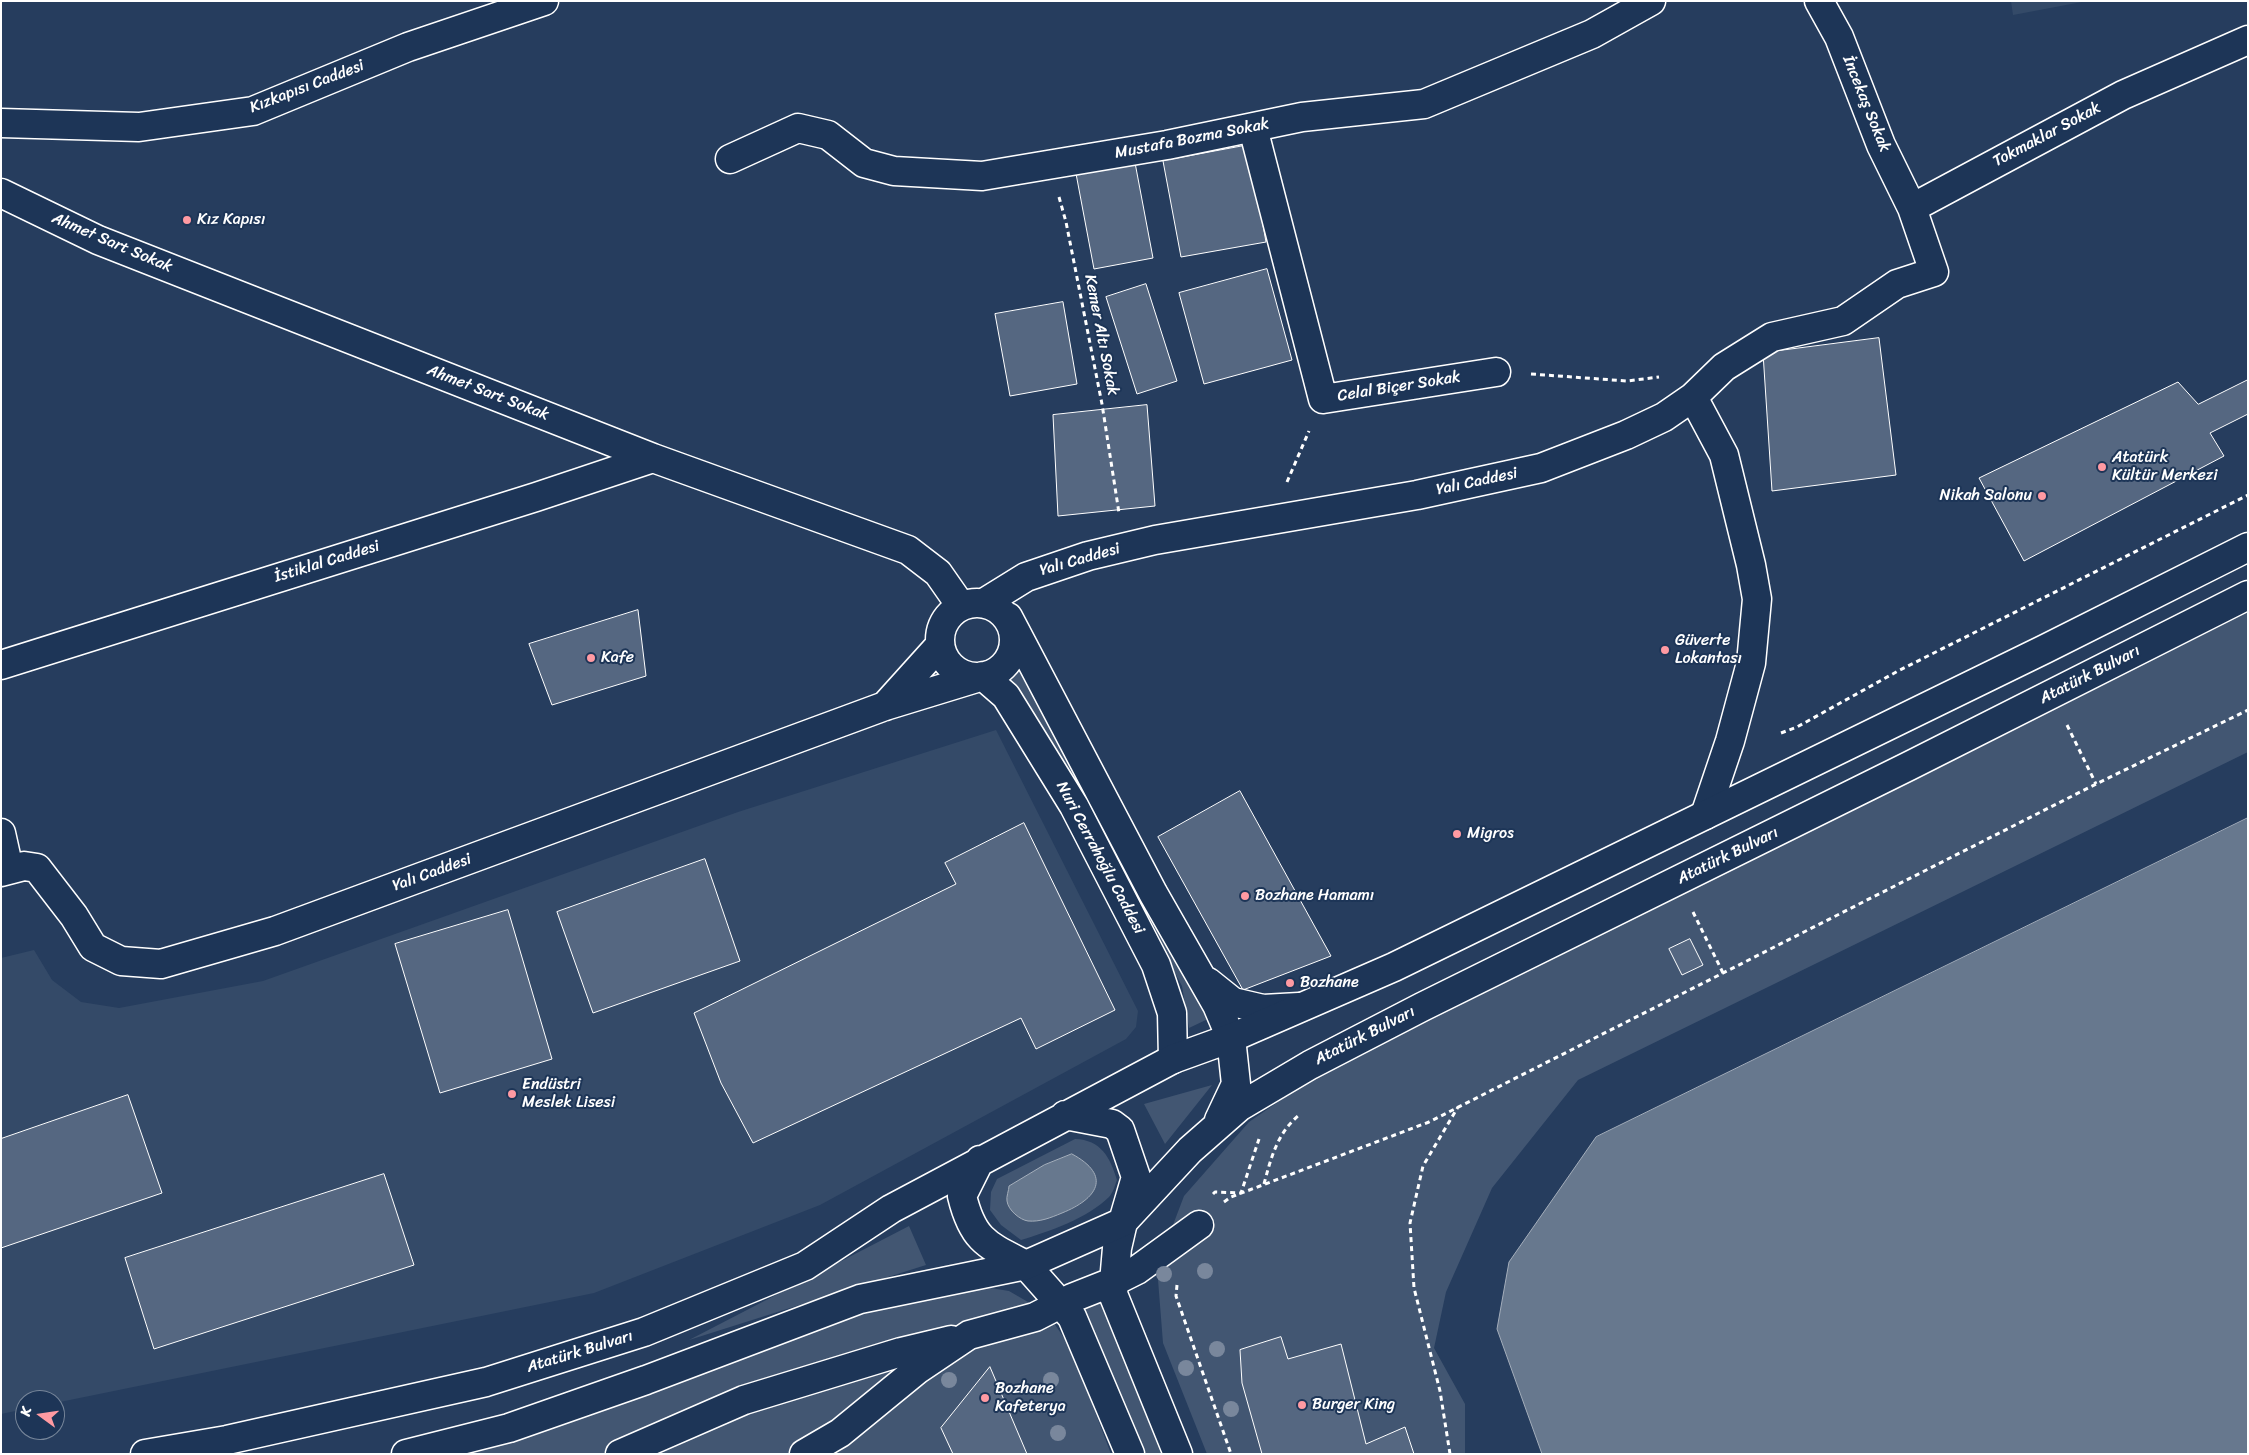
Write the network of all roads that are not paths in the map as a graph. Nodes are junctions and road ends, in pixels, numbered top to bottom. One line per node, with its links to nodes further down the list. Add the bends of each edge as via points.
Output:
1 (544, 1): 4 (street, Kızkapısı Caddesi)
2 (1651, 1): 7 (street, Mustafa Bozma Sokak, via 1592,34 1424,104 1302,117)
3 (1819, 1): 10 (street, İncekaş Sokak, via 1839,37 1882,145)
4 (514, 6): 6 (street, Kızkapısı Caddesi, via 253,111 139,127)
5 (2248, 40): 10 (street, Tokmaklar Sokak, via 2123,95)
6 (1, 123)
7 (1253, 128): 8 (street, Mustafa Bozma Sokak, via 982,176 894,171 864,163 828,135 798,128); 11 (street, Celal Biçer Sokak, via 1323,399)
8 (730, 160)
9 (1, 193): 13 (street, Ahmet Sart Sokak, via 98,240)
10 (1912, 208): 12 (street, Yalı Caddesi, via 1934,272 1897,284 1843,321 1772,337 1724,367)
11 (1496, 372)
12 (1693, 397): 16 (street, Yalı Caddesi, via 1634,432 1541,468 1417,495 1154,540 1088,556 1026,577); 22 (street, via 1724,455 1757,599 1752,664)
13 (653, 458): 16 (street, Ahmet Sart Sokak, via 908,550 938,572); 19 (street, İstiklal Caddesi)
14 (2248, 547): 22 (street, Atatürk Bulvarı)
15 (2248, 595): 30 (street, Atatürk Bulvarı, via 1422,1007 1310,1065 1239,1107)
16 (972, 604): 17 (street, via 994,606); 18 (street, via 952,612 944,622)
17 (1008, 617): 20 (street, via 1014,634 1010,656 1004,666); 25 (street, Nuri Cerrahoğlu Caddesi, via 1152,894)
18 (940, 645): 20 (street, via 944,657 960,673 971,677); 21 (street)
19 (1, 665)
20 (983, 676): 21 (street); 28 (street, Nuri Cerrahoğlu Caddesi, via 1006,696 1074,806 1156,965 1172,1013)
21 (884, 706): 24 (street, Yalı Caddesi, via 274,931 161,964 121,961 92,947 74,916 37,868 24,866)
22 (1705, 815): 26 (street, Atatürk Bulvarı, via 1394,967)
23 (1, 833): 24 (street)
24 (5, 870)
25 (1201, 976): 26 (street, Nuri Cerrahoğlu Caddesi, via 1233,1002 1263,1009); 27 (street, Nuri Cerrahoğlu Caddesi)
26 (1302, 1007): 27 (street, Atatürk Bulvarı)
27 (1231, 1038): 28 (street, Atatürk Bulvarı); 30 (street, Atatürk Bulvarı, via 1236,1084)
28 (1173, 1060): 29 (street, Atatürk Bulvarı)
29 (1066, 1115): 31 (street, Atatürk Bulvarı); 32 (street, via 1112,1124 1120,1130 1136,1177)
30 (1215, 1128): 32 (street, Atatürk Bulvarı)
31 (980, 1160): 34 (street, via 962,1196 974,1230 989,1246); 38 (street, Atatürk Bulvarı, via 891,1209 805,1266 644,1332 486,1382 227,1440)
32 (1123, 1222): 34 (street, Atatürk Bulvarı); 35 (street, via 1116,1248)
33 (1199, 1225): 35 (street)
34 (1026, 1265): 36 (street); 39 (street, Atatürk Bulvarı, via 860,1299 510,1428)
35 (1114, 1288): 36 (street); 43 (street)
36 (1067, 1310): 37 (street); 42 (street)
37 (969, 1335): 40 (street, via 901,1352 744,1400); 41 (street, via 917,1370 840,1433)
38 (145, 1454)
39 (406, 1454)
40 (620, 1454)
41 (804, 1454)
42 (1130, 1454)
43 (1178, 1454)

